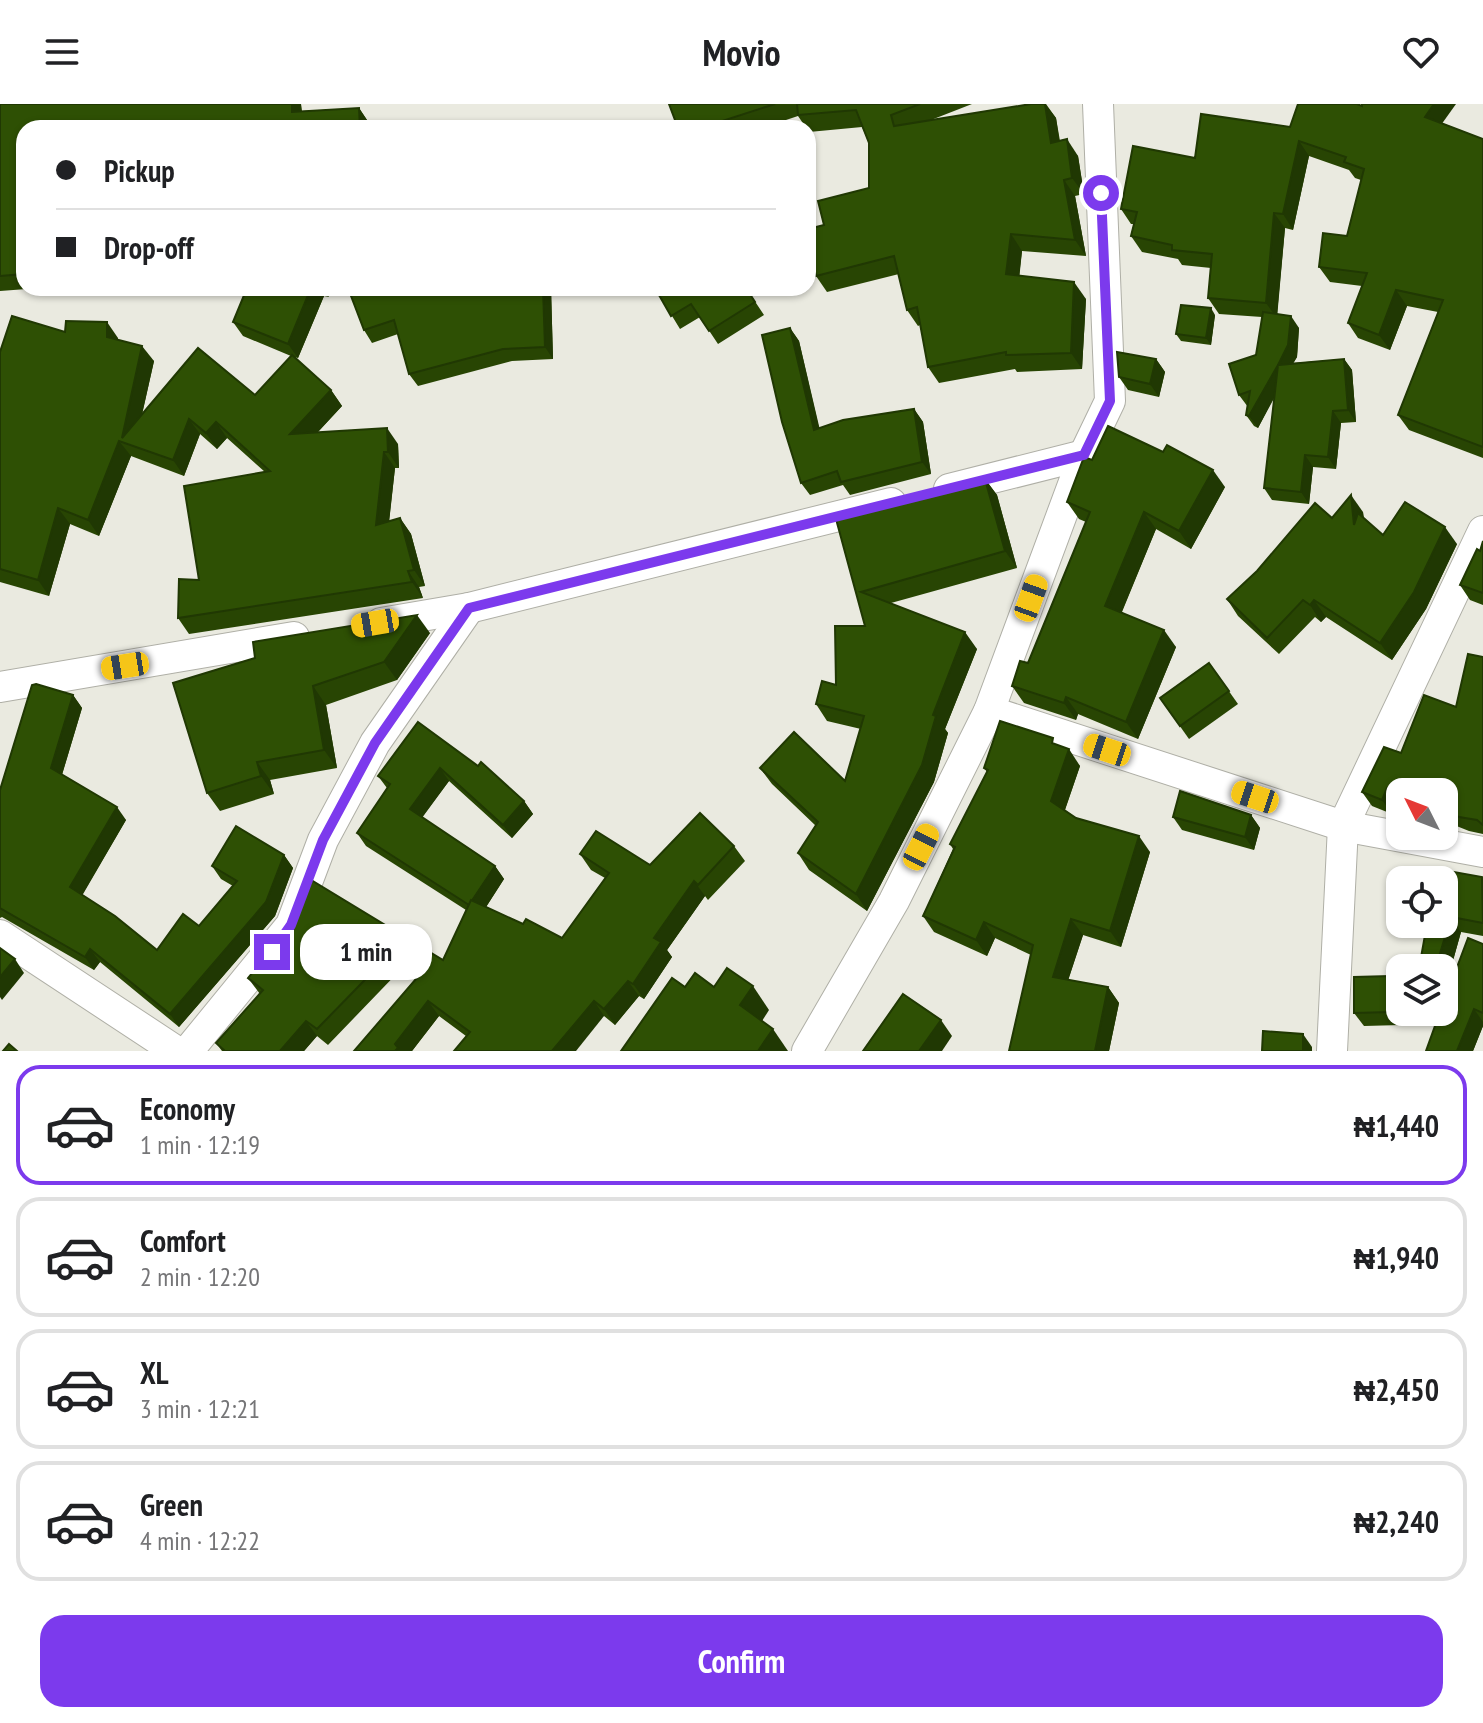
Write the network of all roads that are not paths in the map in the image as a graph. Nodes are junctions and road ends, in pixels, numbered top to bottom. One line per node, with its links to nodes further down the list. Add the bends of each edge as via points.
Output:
1 (1098, 104): 2 (street, via 1110,401)
2 (1084, 455): 4 (street); 8 (street)
3 (1483, 531): 9 (street)
4 (469, 608): 5 (street); 13 (street, via 375,743 323,840 291,925)
5 (360, 626)
6 (328, 631): 7 (street)
7 (0, 687)
8 (989, 711): 9 (street); 14 (street, via 894,901)
9 (1343, 826): 10 (street); 15 (street)
10 (1483, 852)
11 (0, 935): 12 (street)
12 (176, 1051)
13 (188, 1051)
14 (807, 1051)
15 (1332, 1051)

